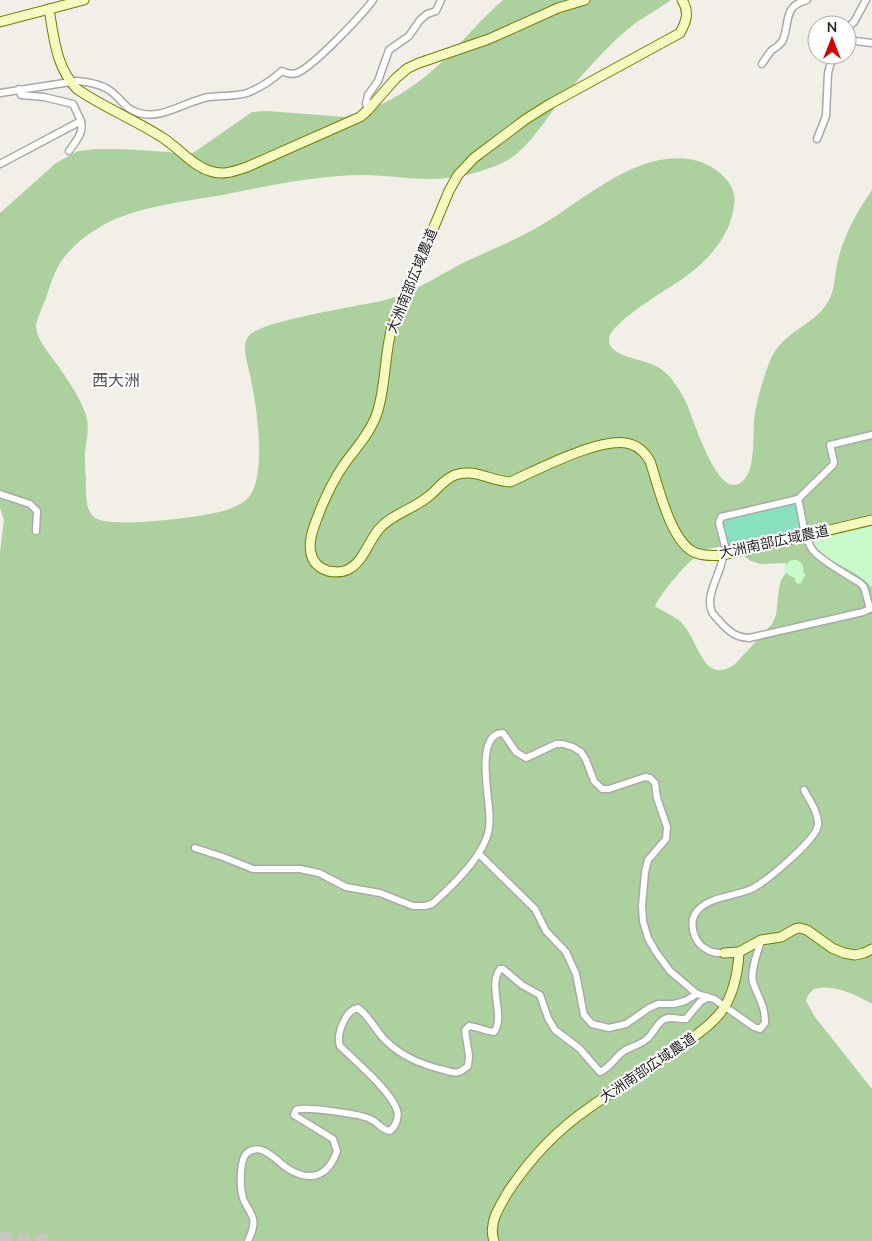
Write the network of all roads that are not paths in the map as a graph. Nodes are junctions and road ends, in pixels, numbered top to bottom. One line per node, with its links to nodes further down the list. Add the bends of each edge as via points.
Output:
1 (84, 0): 8 (street)
2 (373, 0): 15 (street, via 332,44 300,71 288,74 282,71 271,81 247,92 206,98 151,115 128,109 112,92 98,84)
3 (441, 0): 18 (street, via 436,11 420,20 409,36 389,50 378,81 368,95)
4 (585, 0): 18 (street, via 408,68)
5 (682, 0): 29 (street, 大洲南部広域農道, via 687,16 680,33 534,114 474,158 458,175 392,327 377,415 321,506 310,539 310,550 313,560 321,568 346,571 357,564 388,520 420,503 454,475 474,473 510,482 590,448 629,443 644,452 650,461 670,518 684,544 695,553)
6 (807, 0): 13 (street, via 794,6 783,40)
7 (866, 0): 9 (street)
8 (49, 9): 10 (street); 15 (street, via 61,66)
9 (857, 16)
10 (0, 22)
11 (857, 41): 12 (street)
12 (872, 43)
13 (762, 64)
14 (830, 65): 20 (street, via 826,116)
15 (70, 82): 16 (street); 18 (street, via 87,96 166,140 198,166 219,173 247,166 348,123)
16 (19, 89): 17 (street); 19 (street, via 21,96 44,97 73,104)
17 (0, 93)
18 (368, 110)
19 (81, 121): 21 (street, via 83,128); 22 (street)
20 (817, 139)
21 (69, 151)
22 (0, 164)
23 (872, 435): 25 (street, via 830,445 833,466)
24 (0, 494): 27 (street, via 30,504 37,511)
25 (798, 499): 28 (street); 29 (street, via 721,517 719,523)
26 (872, 520): 28 (street, 大洲南部広域農道)
27 (36, 531)
28 (807, 536): 29 (street, 大洲南部広域農道); 30 (street, via 818,555 864,587)
29 (725, 555): 30 (street, via 711,594 711,607 730,632 739,638)
30 (871, 609)
31 (804, 790): 37 (street, via 817,819 815,834 761,884 708,903 693,917 692,927 699,944 714,953)
32 (195, 848): 33 (street, via 253,869 300,869 319,874 346,887 380,893 413,906 432,904)
33 (479, 854): 38 (street, via 535,909 546,931 566,952 576,974 584,1015 592,1024 610,1028 626,1024 658,1004 674,1004); 38 (street, via 490,825 486,757 489,744 497,733 503,733 516,752 526,758 556,744 573,747 581,752 594,781 602,789 645,776 650,778 655,783 667,827 666,839 648,860 644,872 643,922 648,938 670,971)
34 (761, 940): 35 (street, via 781,937 800,928 844,953 854,955); 36 (street); 40 (street, via 753,980 765,1010 765,1023 760,1029 754,1027)
35 (872, 949)
36 (739, 952): 37 (street); 40 (street, 大洲南部広域農道, via 738,973)
37 (724, 953)
38 (697, 994): 39 (street)
39 (707, 998): 40 (street); 41 (street, via 686,1020 672,1017 663,1020 648,1038 623,1052 600,1072 580,1048 555,1030 540,995 503,969 497,974 496,1029 494,1032 469,1026 465,1030 469,1056 468,1066 461,1072 431,1067 410,1058 383,1039 366,1014 354,1008 339,1032 338,1040 393,1104 398,1116 393,1128 386,1130 370,1118 319,1109 296,1110 294,1115 332,1139 337,1151 335,1157 325,1172 304,1176 262,1150 246,1154 241,1182 243,1197 253,1219)
40 (725, 1007): 42 (street, 大洲南部広域農道, via 702,1031 673,1053 588,1108 536,1155 501,1204 492,1225)
41 (248, 1241)
42 (494, 1241)

